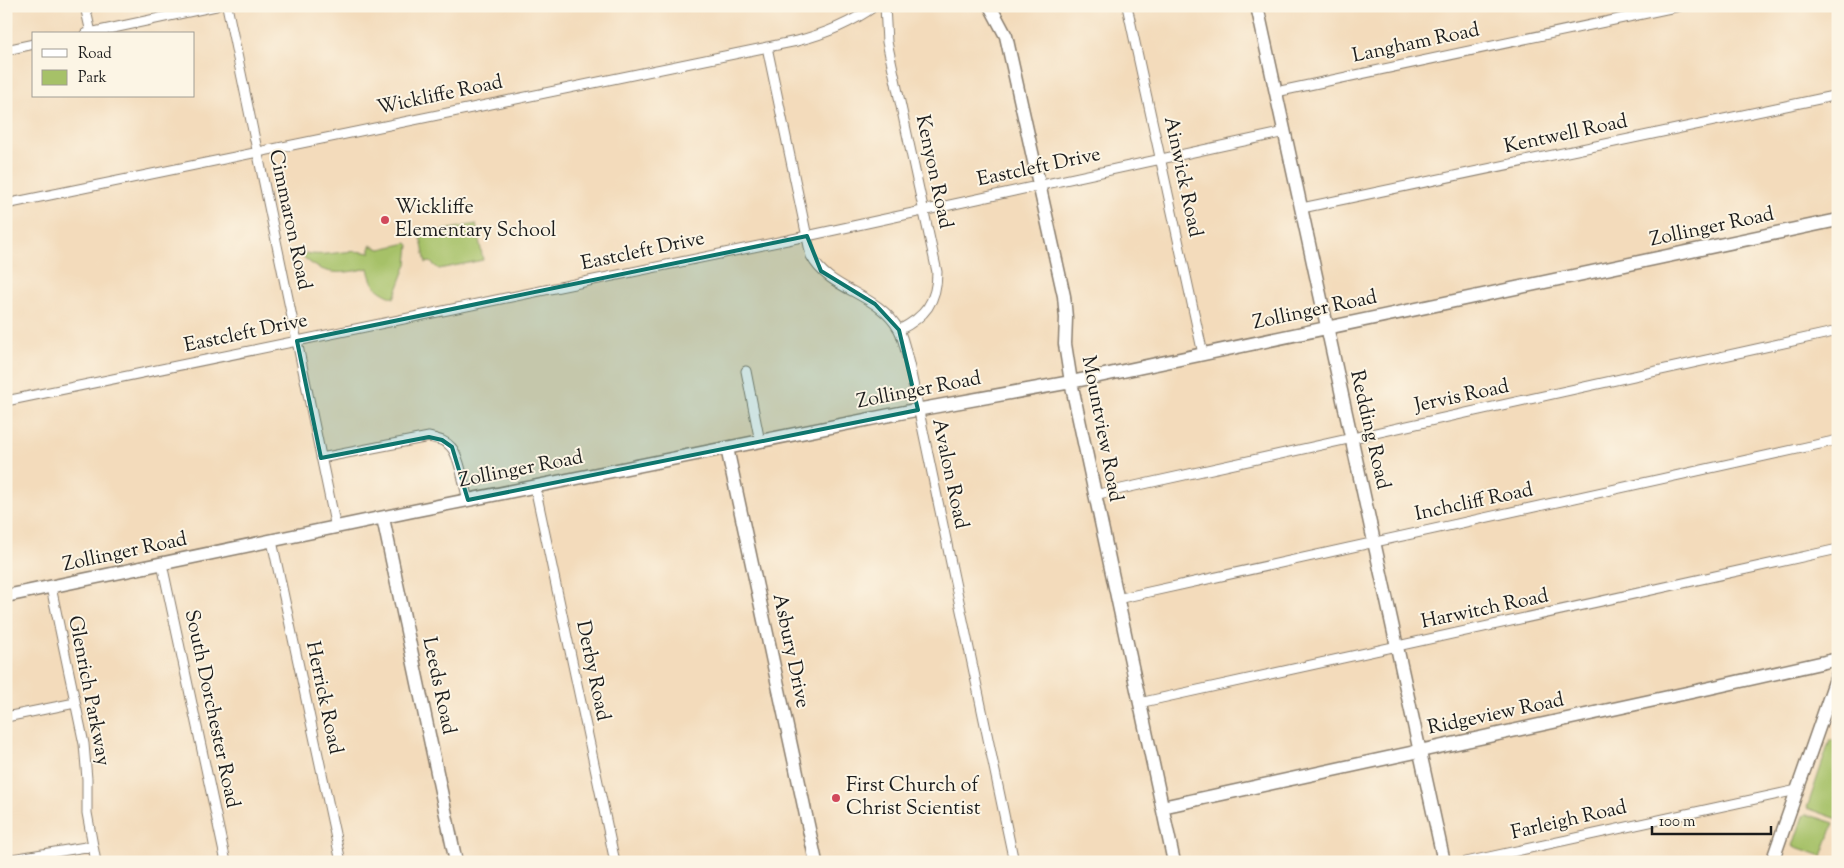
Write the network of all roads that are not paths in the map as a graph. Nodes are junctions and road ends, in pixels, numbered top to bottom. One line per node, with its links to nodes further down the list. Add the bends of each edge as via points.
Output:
1 (85, 6): 10 (street)
2 (216, 6): 11 (street)
3 (227, 6): 18 (street, Cimmaron Road)
4 (875, 6): 13 (street, Wickliffe Road, via 828,32)
5 (885, 6): 23 (street, Kenyon Road, via 886,42)
6 (990, 6): 20 (main road, Mountview Road, via 1006,36)
7 (1127, 6): 19 (street, Ainwick Road)
8 (1257, 6): 15 (main road, Redding Road)
9 (1680, 6): 15 (street, Langham Road)
10 (88, 32)
11 (93, 32)
12 (32, 44): 14 (street)
13 (767, 47): 18 (street, Wickliffe Road); 25 (street, Avalon Road)
14 (6, 50)
15 (1276, 92): 17 (main road, Redding Road)
16 (1838, 95): 22 (street, Kentwell Road)
17 (1285, 132): 19 (street, Eastcleft Drive); 22 (main road, Redding Road)
18 (257, 152): 21 (street, Wickliffe Road); 29 (street, Cimmaron Road)
19 (1160, 159): 20 (street, Eastcleft Drive); 30 (street, Ainwick Road)
20 (1040, 186): 23 (street, Eastcleft Drive); 32 (main road, Mountview Road, via 1064,296 1065,344)
21 (6, 204)
22 (1302, 208): 26 (main road, Redding Road)
23 (924, 211): 25 (street, Eastcleft Drive); 27 (street, Kenyon Road, via 937,272 935,295 920,317)
24 (1838, 220): 26 (main road, Zollinger Road)
25 (807, 236): 27 (street, Avalon Road, via 811,256 821,271 875,304); 29 (street, Eastcleft Drive)
26 (1327, 328): 30 (main road, Zollinger Road); 35 (main road, Redding Road)
27 (899, 330): 34 (street, Avalon Road)
28 (1838, 332): 35 (street, Jervis Road)
29 (297, 342): 33 (street, Eastcleft Drive); 39 (street, Cimmaron Road)
30 (1203, 354): 32 (main road, Zollinger Road)
31 (746, 371): 37 (street)
32 (1071, 382): 34 (main road, Zollinger Road); 41 (main road, Mountview Road)
33 (6, 401)
34 (918, 410): 37 (main road, Zollinger Road); 69 (street, Avalon Road)
35 (1352, 439): 41 (street, Jervis Road); 46 (main road, Redding Road)
36 (1838, 440): 46 (street, Inchcliff Road)
37 (760, 442): 38 (main road, Zollinger Road)
38 (727, 448): 40 (main road, Zollinger Road); 68 (main road, Asbury Drive)
39 (321, 458): 42 (street, via 429,437 442,440 452,447); 44 (street, Cimmaron Road)
40 (535, 487): 42 (main road, Zollinger Road); 67 (street, Derby Road)
41 (1094, 495): 51 (main road, Mountview Road)
42 (468, 500): 43 (main road, Zollinger Road)
43 (382, 518): 44 (main road, Zollinger Road); 66 (main road, Leeds Road)
44 (336, 528): 45 (main road, Zollinger Road)
45 (272, 541): 48 (main road, Zollinger Road); 65 (street, Herrick Road)
46 (1375, 542): 51 (street, Inchcliff Road); 52 (main road, Redding Road)
47 (1838, 549): 52 (street, Harwitch Road)
48 (162, 564): 49 (main road, Zollinger Road); 64 (street, South Dorchester Road)
49 (51, 587): 50 (main road, Zollinger Road); 55 (street, Glenrich Parkway)
50 (6, 596)
51 (1117, 599): 56 (main road, Mountview Road)
52 (1398, 646): 56 (street, Harwitch Road); 58 (main road, Redding Road)
53 (1838, 658): 58 (main road, Ridgeview Road)
54 (1838, 673): 59 (main road)
55 (75, 703): 57 (street); 61 (street, Glenrich Parkway, via 84,744)
56 (1139, 703): 60 (main road, Mountview Road)
57 (6, 717)
58 (1420, 751): 60 (main road, Ridgeview Road); 71 (main road, Redding Road)
59 (1797, 790): 72 (street, Farleigh Road); 73 (main road)
60 (1162, 807): 70 (main road, Mountview Road)
61 (92, 846): 62 (street); 63 (street, Glenrich Parkway)
62 (6, 860)
63 (96, 862)
64 (226, 862)
65 (341, 862)
66 (456, 862)
67 (615, 862)
68 (816, 862)
69 (1014, 862)
70 (1174, 862)
71 (1444, 862)
72 (1466, 862)
73 (1772, 862)

